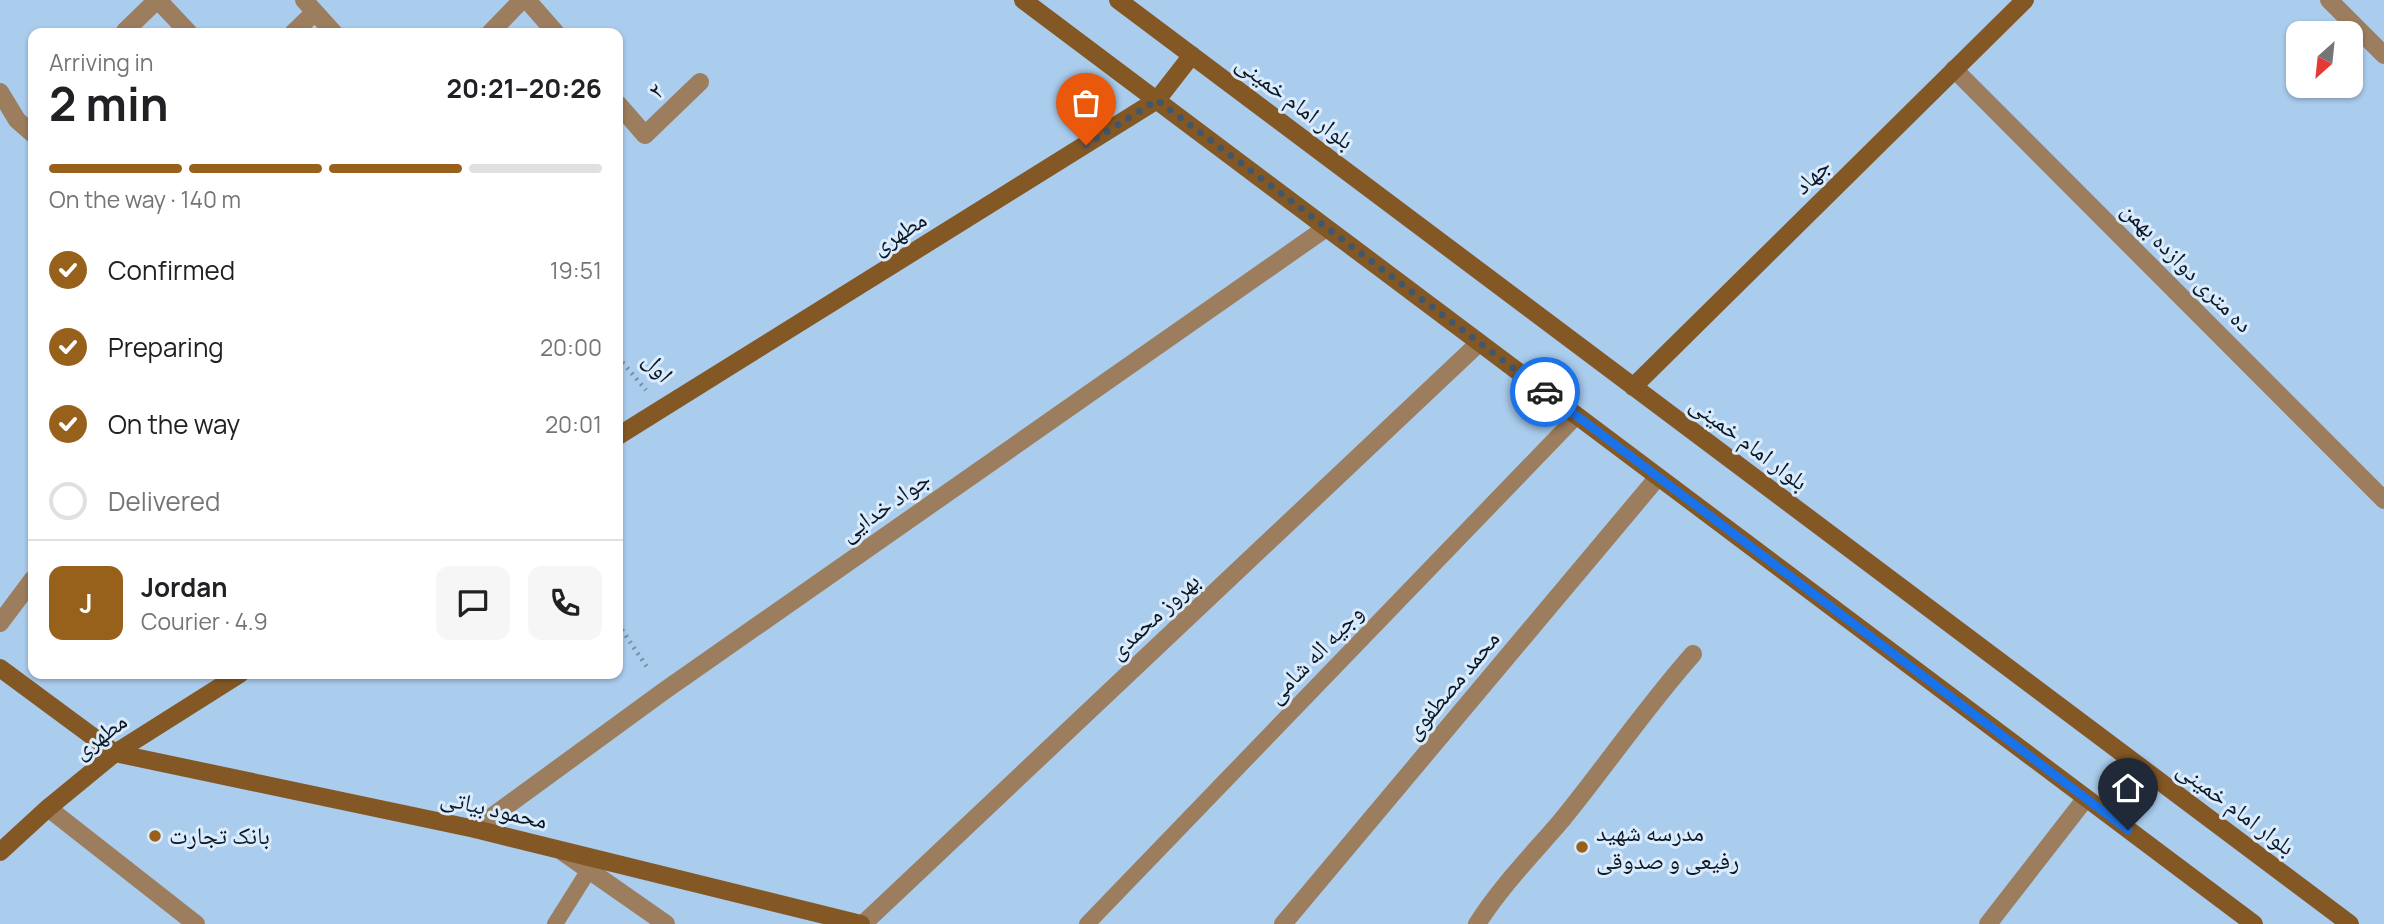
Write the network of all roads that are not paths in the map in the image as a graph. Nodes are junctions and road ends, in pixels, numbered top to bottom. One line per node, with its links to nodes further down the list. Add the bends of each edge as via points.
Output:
1 (157, 0): 8 (street); 9 (street)
2 (525, 0): 12 (street); 13 (street)
3 (1023, 0): 19 (main road)
4 (1118, 0): 14 (main road, بلوار امام خمینی)
5 (2025, 0): 16 (main road, جهاد)
6 (2329, 0): 15 (street)
7 (309, 6): 10 (street); 11 (street)
8 (128, 28)
9 (184, 28)
10 (296, 28)
11 (329, 28)
12 (496, 28)
13 (551, 28)
14 (1192, 55): 19 (main road, مطهری); 24 (main road, بلوار امام خمینی)
15 (2384, 55)
16 (1954, 69): 24 (main road, جهاد); 28 (street, ده متری دوازده بهمن)
17 (700, 82): 20 (street, ۲, via 645,135)
18 (0, 92): 21 (street)
19 (1157, 100): 22 (main road); 26 (main road, مطهری)
20 (623, 110)
21 (28, 130)
22 (1326, 228): 23 (main road); 37 (street, جواد خدایی, via 664,691)
23 (1479, 343): 25 (main road); 44 (street, بهروز محمدی)
24 (1633, 387): 50 (main road, بلوار امام خمینی)
25 (1577, 416): 27 (main road); 45 (lane, وجیه اله شامی)
26 (623, 433)
27 (1658, 477): 35 (main road); 46 (street, محمد مصطفوی)
28 (2384, 500)
29 (28, 586): 30 (street)
30 (0, 624)
31 (1693, 654): 47 (street, via 1562,820 1497,892)
32 (0, 668): 34 (main road)
33 (232, 679): 34 (main road, مطهری)
34 (115, 753): 36 (main road, مطهری); 37 (main road, محمود بیاتی)
35 (2086, 798): 48 (street); 49 (main road)
36 (48, 808): 39 (main road, مطهری); 41 (street)
37 (475, 829): 38 (main road, محمود بیاتی)
38 (561, 850): 40 (street); 44 (main road, محمود بیاتی)
39 (0, 852)
40 (589, 870): 42 (lane); 43 (street)
41 (196, 924)
42 (555, 924)
43 (666, 924)
44 (862, 924)
45 (1087, 924)
46 (1283, 924)
47 (1476, 924)
48 (1988, 924)
49 (2254, 924)
50 (2350, 924)

